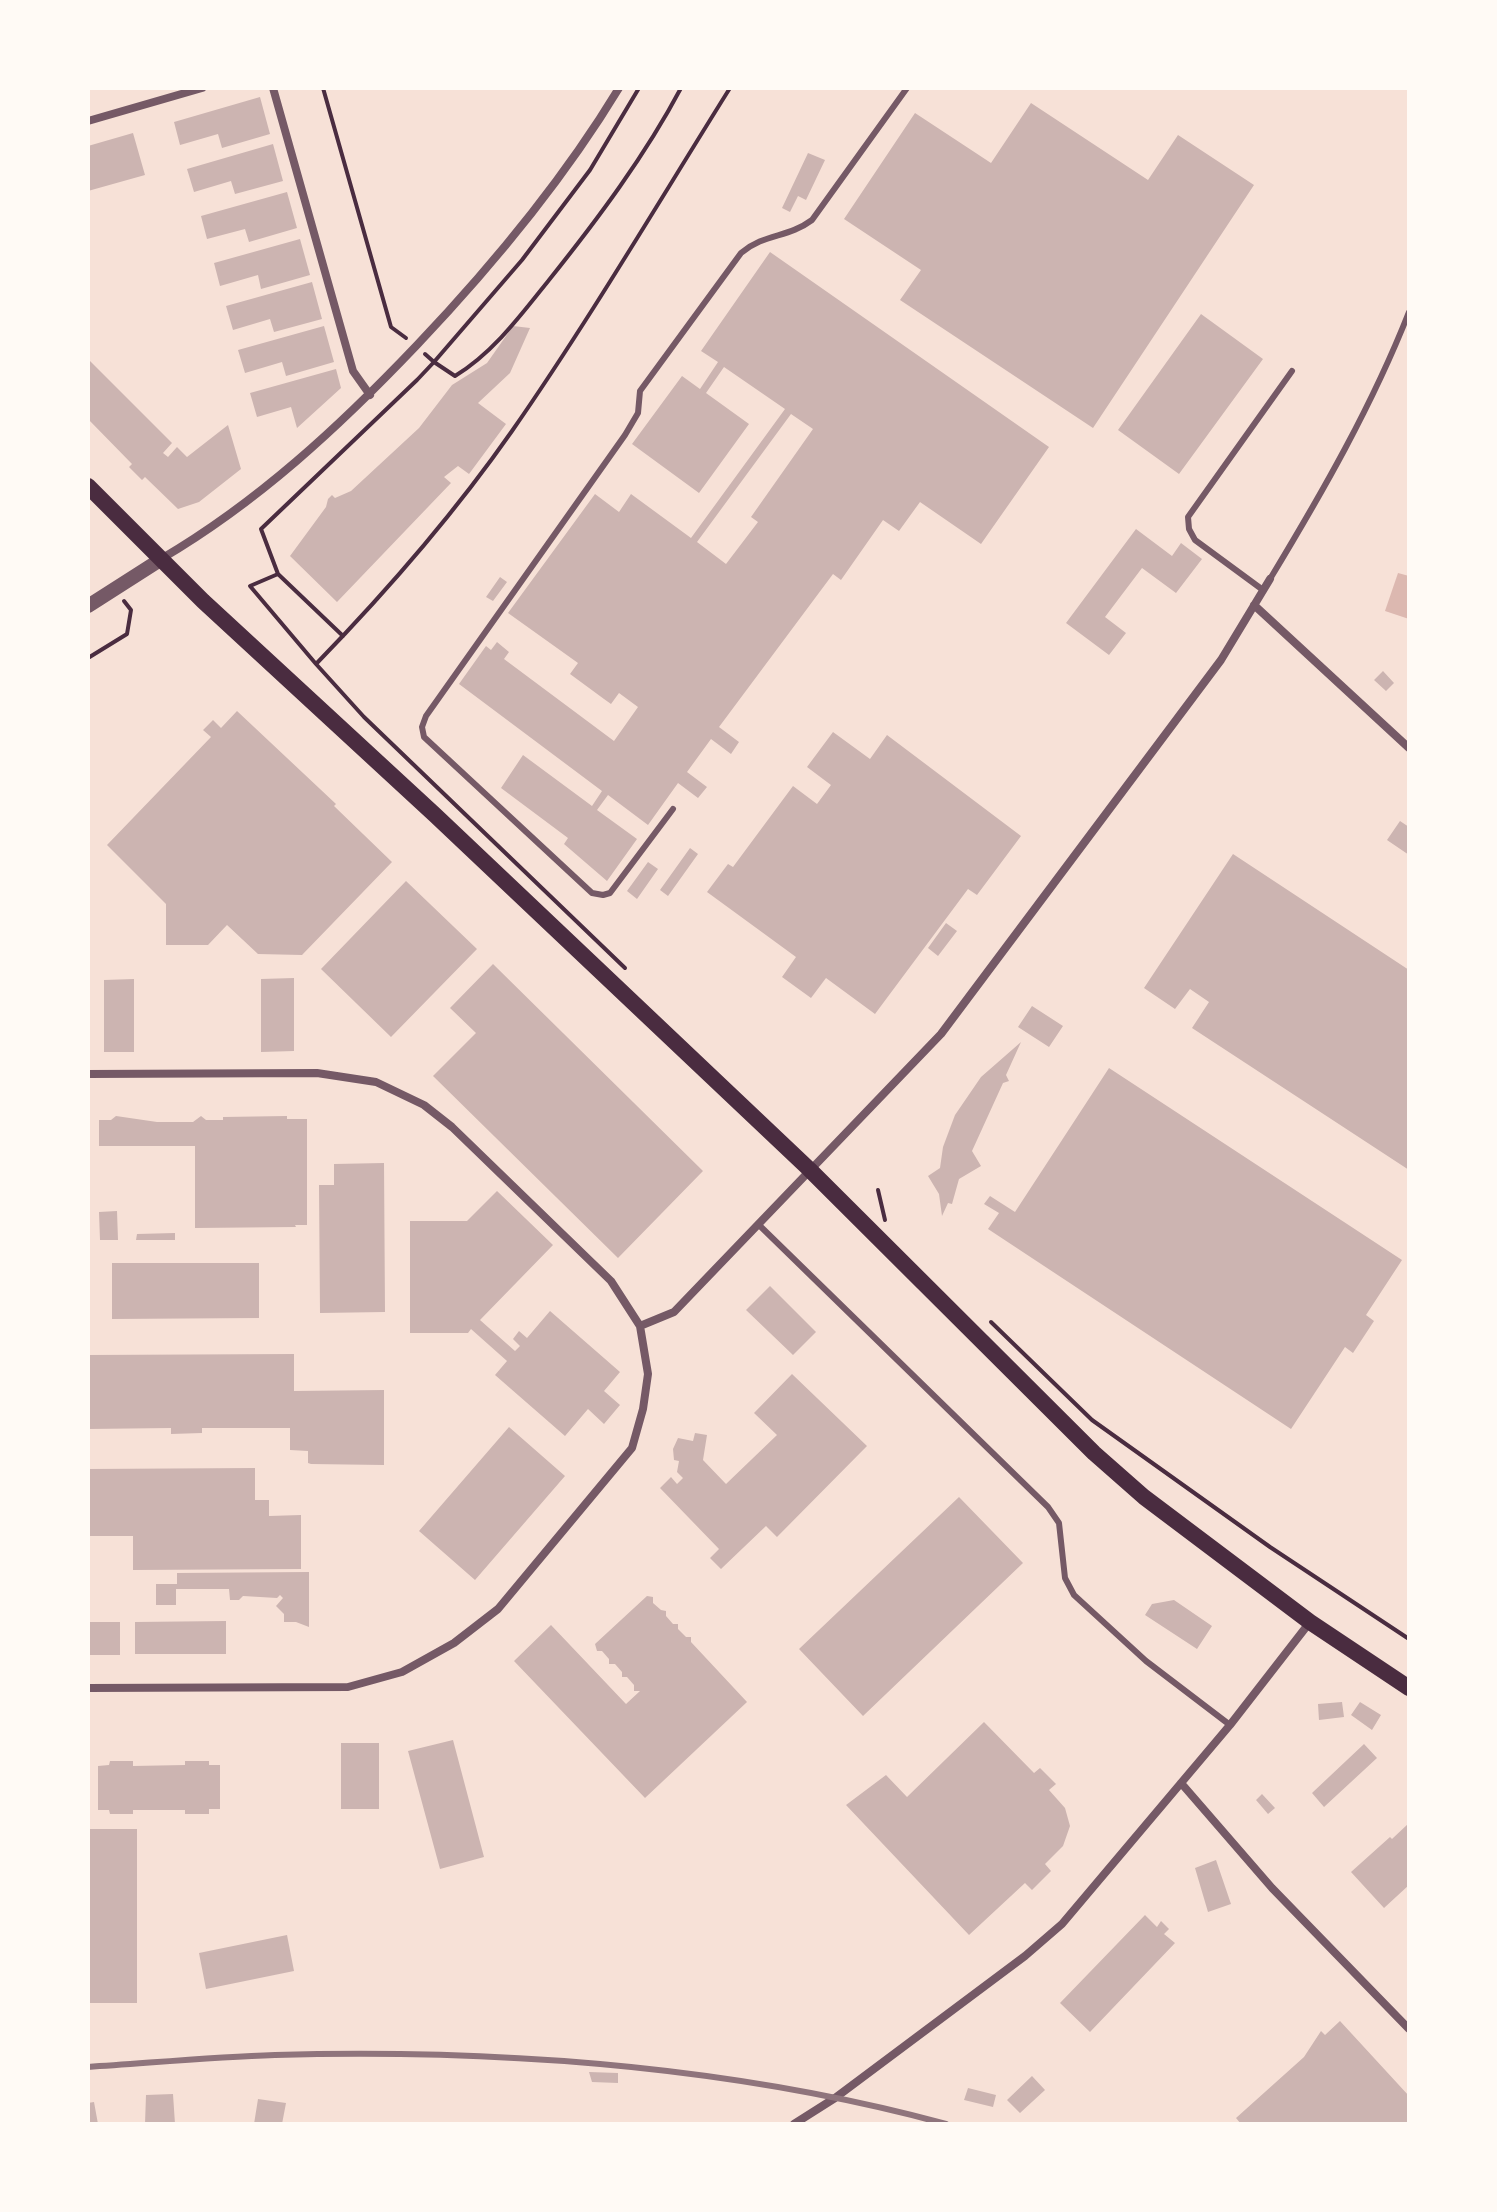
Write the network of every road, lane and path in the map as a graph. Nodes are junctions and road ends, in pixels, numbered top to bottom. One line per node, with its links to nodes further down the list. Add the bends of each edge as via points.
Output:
1 (202, 88): 9 (street)
2 (273, 88): 14 (street, via 353,371)
3 (323, 88): 11 (path, via 391,327)
4 (619, 88): 11 (street, via 584,146 487,268)
5 (639, 88): 12 (path, via 590,170)
6 (681, 88): 12 (path, via 595,222 528,307 477,362 455,376)
7 (730, 88): 23 (path, via 510,434 404,570)
8 (907, 88): 27 (lane, via 812,220 797,231 755,242 741,253 640,391 638,413 625,435 422,727 424,737 592,893 610,893)
9 (88, 121)
10 (1409, 312): 18 (lane, via 1388,364)
11 (416, 346): 12 (path); 14 (street)
12 (434, 362): 17 (path, via 261,529)
13 (1292, 371): 20 (lane, via 1188,517 1195,540)
14 (370, 395): 16 (street, via 255,497)
15 (88, 486): 16 (main road)
16 (160, 560): 19 (street); 30 (main road)
17 (278, 574): 23 (path); 25 (path, via 250,586)
18 (1270, 579): 20 (street)
19 (115, 589): 22 (street); 24 (path, via 131,610 127,634)
20 (1263, 590): 21 (street)
21 (1254, 605): 26 (street); 30 (street, via 1221,660 941,1034)
22 (88, 606)
23 (343, 636): 25 (path)
24 (88, 658)
25 (316, 664): 28 (path)
26 (1409, 748)
27 (673, 809)
28 (634, 978)
29 (88, 1074): 35 (street, via 317,1073 376,1082 424,1105 452,1127 611,1281)
30 (809, 1169): 32 (street); 36 (main road, via 1094,1453)
31 (878, 1190): 33 (path)
32 (759, 1225): 35 (street, via 674,1312); 40 (lane, via 1048,1507 1059,1523 1065,1578 1074,1595 1146,1661)
33 (887, 1227)
34 (989, 1320): 37 (path, via 1092,1420)
35 (640, 1326): 38 (street, via 648,1374 632,1448 498,1609 454,1643 402,1672 348,1687)
36 (1310, 1622): 39 (main road); 40 (street)
37 (1409, 1639)
38 (88, 1688)
39 (1409, 1688)
40 (1230, 1725): 41 (street)
41 (1181, 1783): 42 (street, via 1272,1888); 43 (street, via 1053,1932)
42 (1409, 2029)
43 (794, 2124)

